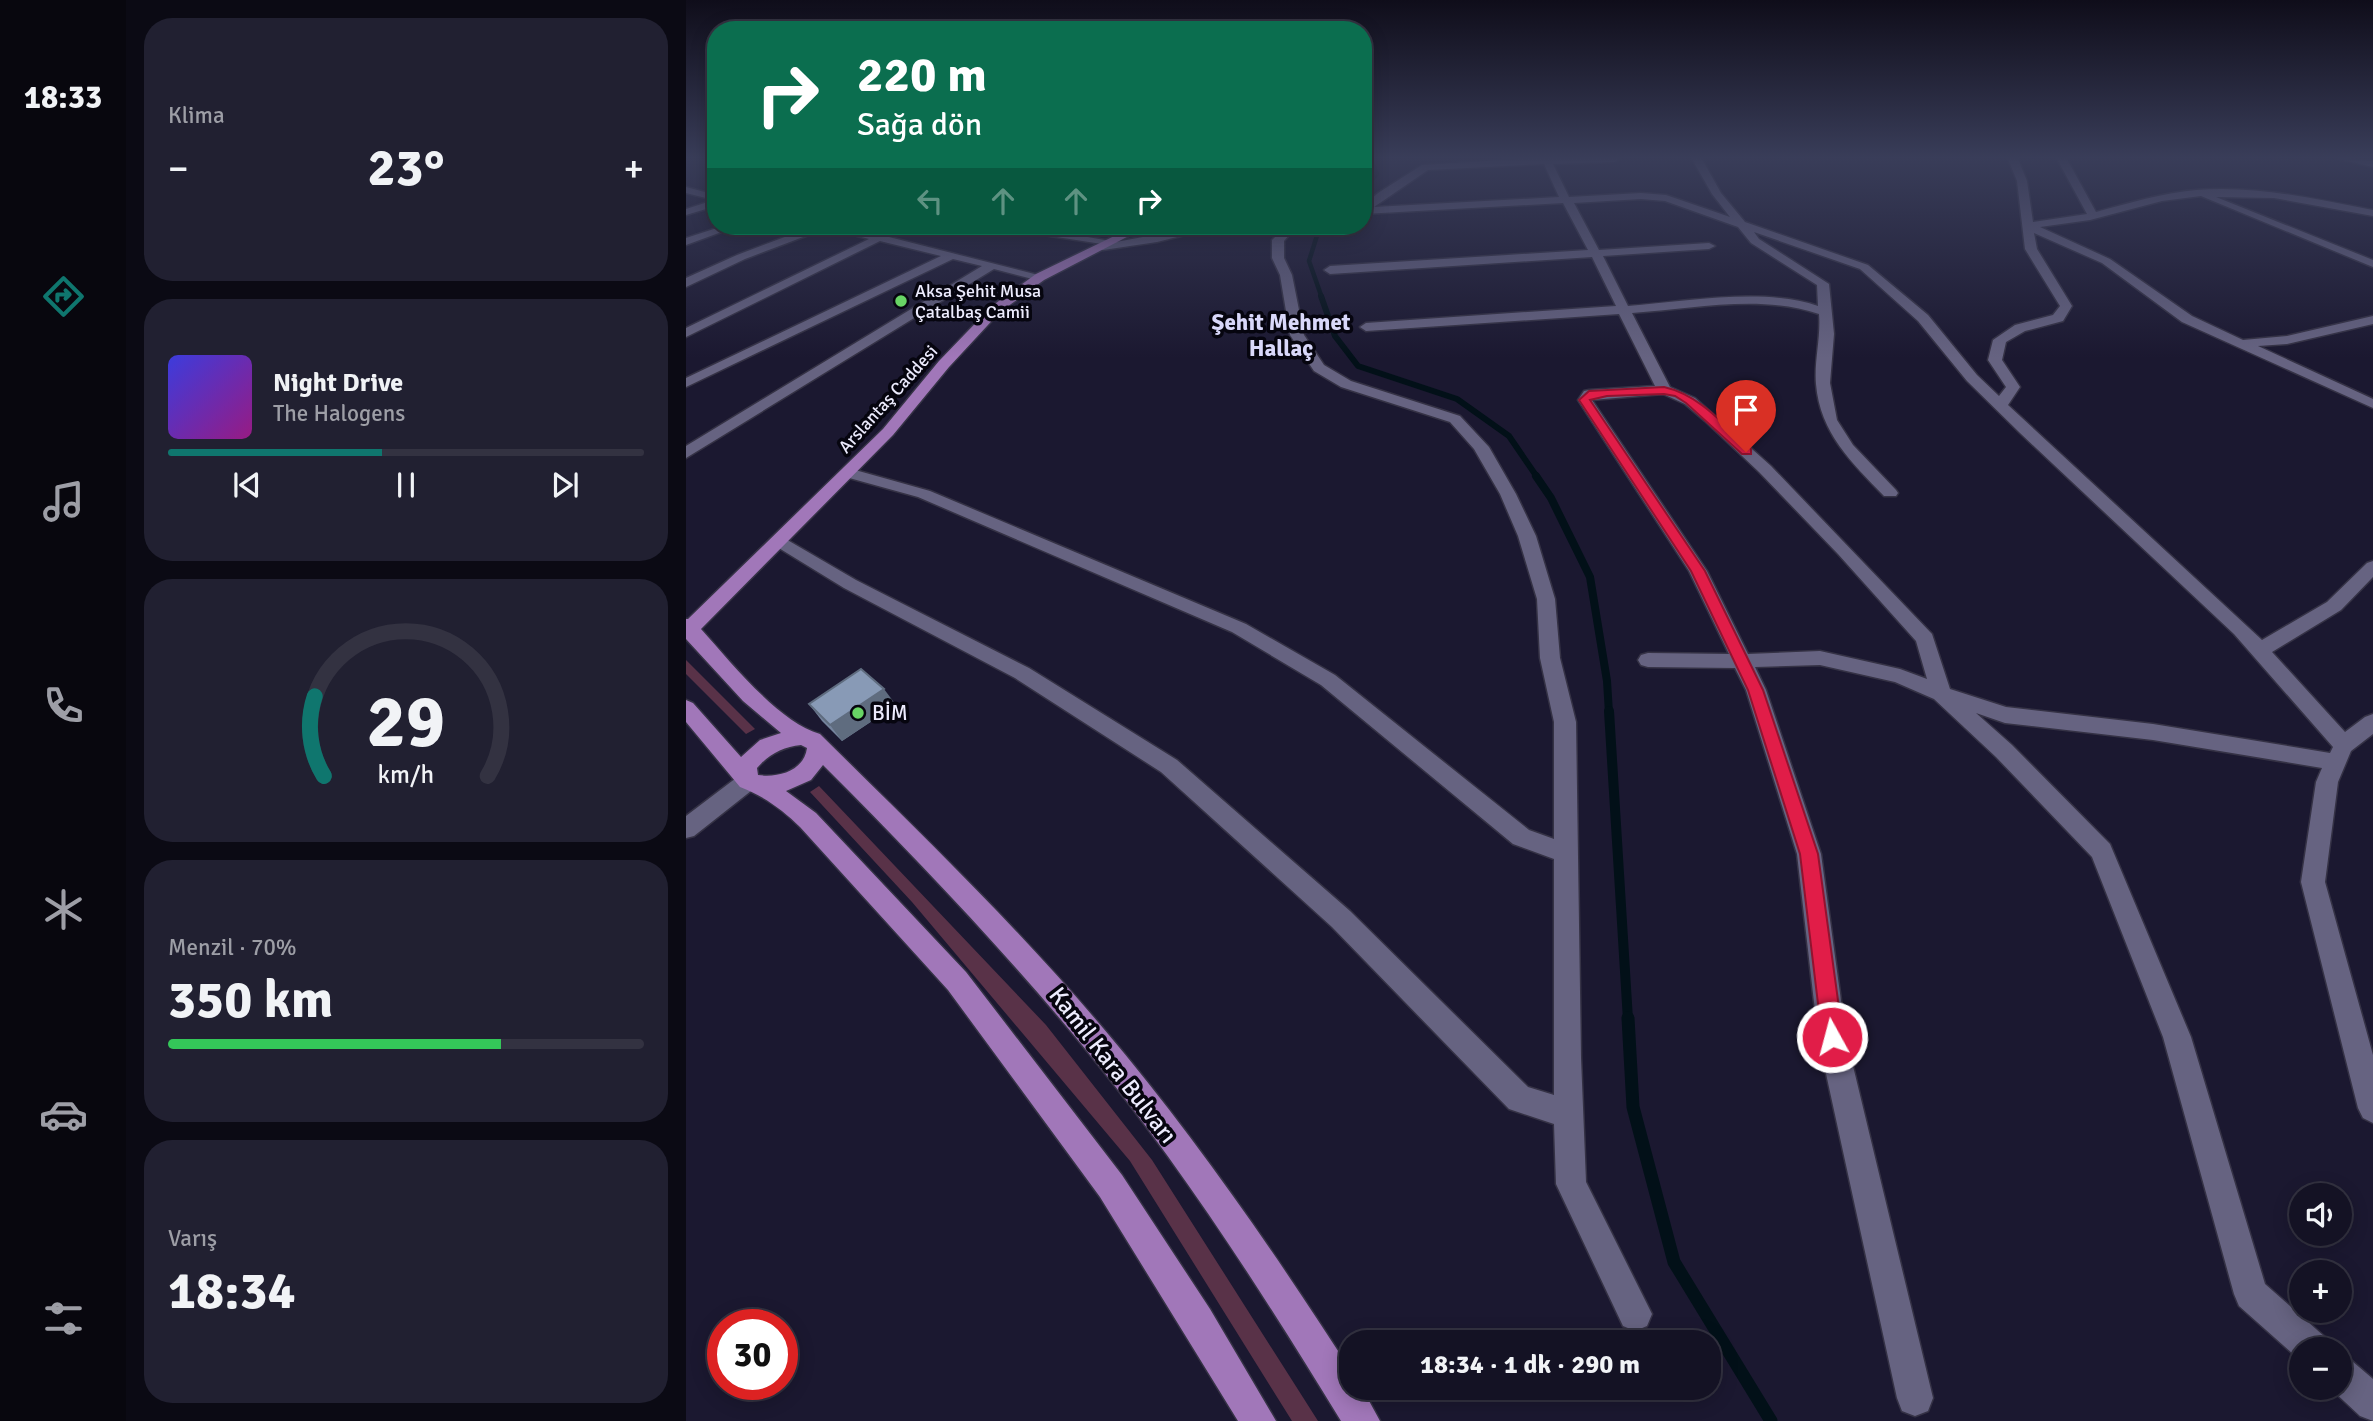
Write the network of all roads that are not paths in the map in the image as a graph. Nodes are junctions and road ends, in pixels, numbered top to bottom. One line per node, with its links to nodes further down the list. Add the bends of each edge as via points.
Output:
1 (1582, 225): 19 (street)
2 (1742, 225): 27 (street, via 1755,241 1823,284)
3 (1748, 225): 35 (street, via 1864,267 1923,318)
4 (2032, 225): 6 (street)
5 (2278, 225): 21 (street)
6 (2028, 226): 31 (street, via 2106,261 2187,319); 35 (street, via 2031,249 2066,306 2057,318 2020,327 2000,340 1995,360 2013,387)
7 (708, 235): 16 (street)
8 (799, 235): 25 (street)
9 (869, 235): 15 (street)
10 (887, 235): 15 (street)
11 (1055, 235): 17 (street)
12 (1126, 235): 17 (main road, Arslantaş Caddesi)
13 (1175, 235): 17 (street)
14 (1283, 235): 53 (street, via 1278,240 1278,258 1286,275 1297,335 1319,368 1346,384 1455,419 1481,447 1508,494 1527,536 1546,599 1550,658 1565,722)
15 (882, 238): 20 (street); 30 (street)
16 (686, 243)
17 (1107, 245): 24 (main road, Arslantaş Caddesi)
18 (1709, 246): 19 (street)
19 (1596, 251): 23 (street); 26 (street)
20 (952, 255): 22 (street); 32 (street)
21 (2373, 264)
22 (993, 265): 24 (street); 36 (street)
23 (1330, 270)
24 (1040, 277): 37 (main road, Arslantaş Caddesi, via 988,317)
25 (686, 283)
26 (1622, 311): 27 (street, via 1752,301 1796,302); 29 (street); 33 (street)
27 (1825, 312): 38 (street, via 1823,383 1830,420 1847,448)
28 (2373, 320): 31 (street, via 2287,340)
29 (1366, 327)
30 (686, 333)
31 (2237, 344): 34 (street)
32 (686, 383)
33 (1664, 390): 44 (street, via 1589,394 1585,400 1698,571); 45 (street, via 1690,401 1710,418 1844,550 1925,639)
34 (2373, 404)
35 (2000, 405): 42 (street)
36 (686, 453)
37 (848, 473): 39 (main road, Arslantaş Caddesi); 53 (street, via 924,494 1239,628 1328,680 1521,837)
38 (1890, 492)
39 (778, 542): 41 (main road, Arslantaş Caddesi); 55 (street, via 1022,673 1170,766 1341,919 1519,1099)
40 (2373, 567): 42 (street, via 2334,606)
41 (687, 629): 49 (main road, Kamil Kara Bulvarı, via 750,696)
42 (2260, 650): 50 (street)
43 (1648, 660): 44 (street)
44 (1741, 661): 45 (street, via 1820,658 1900,676); 59 (street, via 1756,690 1809,854 1832,1037)
45 (1941, 694): 50 (street, via 2006,715); 57 (street, via 2102,850 2177,1037 2250,1294)
46 (686, 708): 51 (main road)
47 (2373, 722): 50 (street)
48 (2373, 739): 50 (street)
49 (809, 741): 51 (main road, via 777,741 762,750 750,760); 51 (main road, via 817,758 806,770 788,781); 62 (main road, Kamil Kara Bulvarı, via 951,877 1093,1037 1283,1295)
50 (2340, 754): 54 (street, via 2327,782 2313,881)
51 (751, 781): 52 (street); 61 (main road, via 808,820 957,981 1111,1186)
52 (686, 829)
53 (1566, 853): 55 (street)
54 (2373, 1108)
55 (1569, 1114): 56 (street, via 1571,1184)
56 (1635, 1314)
57 (2299, 1337)
58 (2352, 1384): 60 (street)
59 (1915, 1398)
60 (2373, 1403)
61 (1258, 1421)
62 (1362, 1421)

